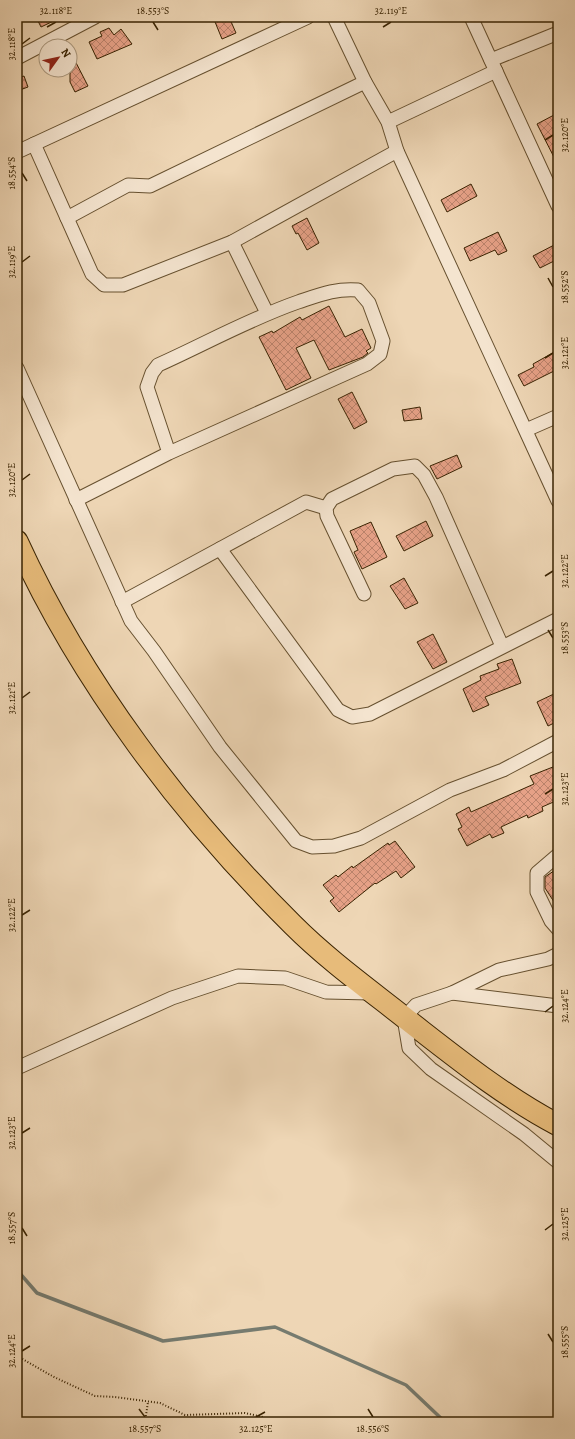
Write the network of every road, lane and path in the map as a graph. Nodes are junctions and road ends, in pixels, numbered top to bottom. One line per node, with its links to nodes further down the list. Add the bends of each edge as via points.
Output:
1 (95, 17): 6 (street)
2 (308, 17): 10 (street)
3 (334, 17): 8 (street)
4 (471, 17): 7 (street)
5 (558, 32): 7 (street)
6 (17, 58)
7 (493, 66): 9 (street); 13 (street)
8 (365, 82): 9 (street); 14 (street, via 150,186 128,185)
9 (388, 122): 11 (street)
10 (34, 144): 12 (street); 14 (street)
11 (397, 151): 15 (street); 19 (street)
12 (17, 152)
13 (558, 206)
14 (67, 218): 15 (street, via 92,274 104,285 123,285)
15 (232, 242): 16 (street)
16 (266, 313): 20 (street, via 158,365 152,373 146,387); 20 (street, via 332,291 358,290 369,303 383,341 380,354 367,364)
17 (17, 368): 21 (street)
18 (558, 416): 19 (street)
19 (526, 430): 22 (street)
20 (169, 453): 21 (street)
21 (76, 500): 27 (street)
22 (558, 501)
23 (326, 508): 25 (street, via 306,502); 26 (street, via 327,516); 29 (street, via 332,499 393,469 415,466 424,475 436,497)
24 (17, 541): 34 (main road, via 35,580 83,662 123,725 188,812 294,926)
25 (220, 549): 27 (street); 29 (street, via 338,710 352,717 370,714)
26 (364, 594)
27 (122, 602): 30 (street, via 131,620 220,747 296,840 312,847 334,846 361,838 450,790 503,770)
28 (558, 619): 29 (street)
29 (502, 646)
30 (558, 741)
31 (558, 855): 32 (street, via 537,873 537,892 551,921)
32 (558, 929)
33 (558, 954): 35 (street, via 548,959 499,970)
34 (370, 992): 37 (main road); 38 (street, via 326,992 284,978 238,976 172,998)
35 (452, 993): 36 (street); 37 (street, via 416,1005)
36 (558, 1006)
37 (404, 1018): 39 (main road, via 466,1067); 40 (street, via 409,1048 431,1069 524,1134)
38 (17, 1068)
39 (558, 1125)
40 (558, 1162)
41 (17, 1356): 42 (path, via 95,1396 115,1396)
42 (148, 1402): 43 (path); 44 (path, via 160,1403 185,1415 245,1413)
43 (145, 1422)
44 (272, 1422)

